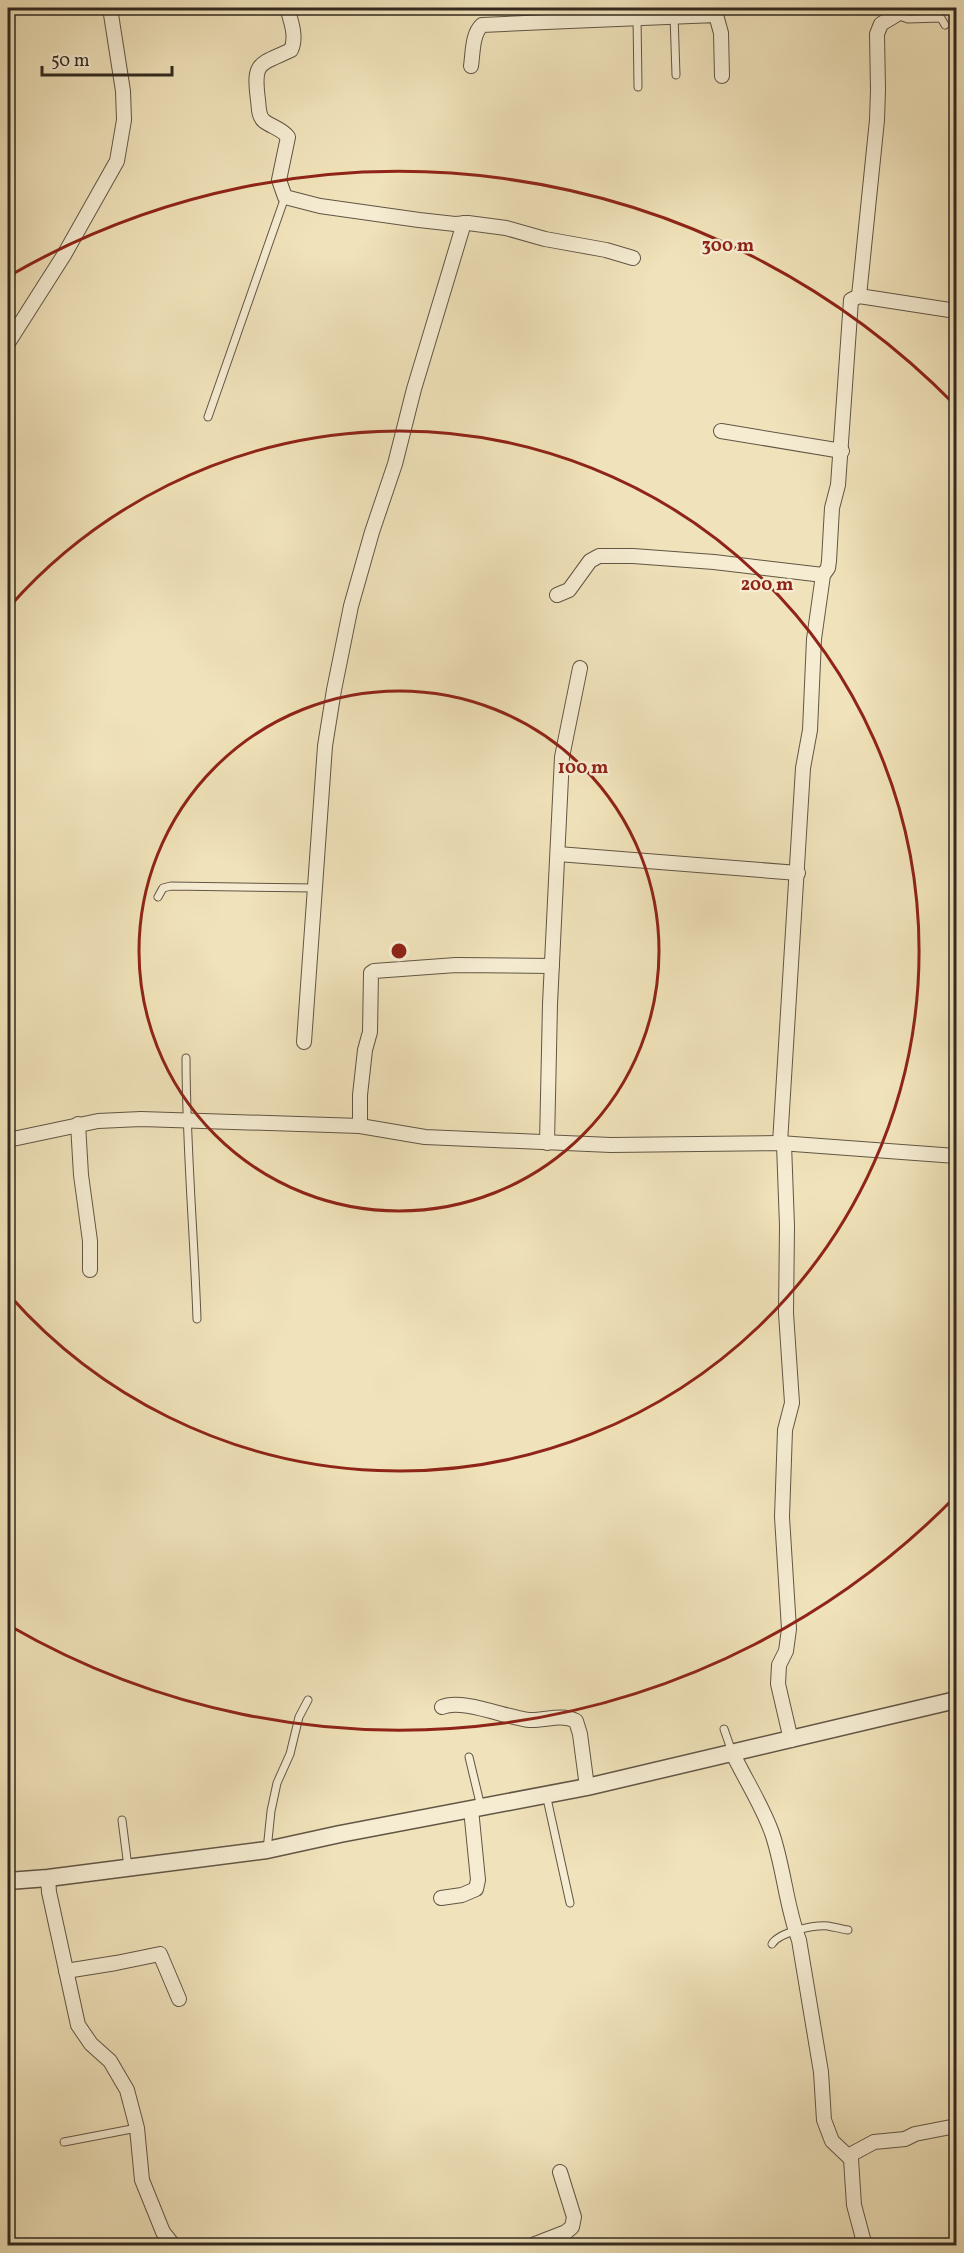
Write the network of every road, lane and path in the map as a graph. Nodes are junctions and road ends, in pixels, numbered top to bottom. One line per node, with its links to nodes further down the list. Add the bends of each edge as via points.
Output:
1 (110, 8): 17 (street, via 123,91 124,120 117,161)
2 (287, 8): 12 (street, via 293,33 291,50 256,70 260,114 288,137 279,180)
3 (896, 11): 7 (lane, via 908,19 941,18); 15 (street, via 880,24 877,34 877,120)
4 (568, 14): 6 (street); 8 (street, via 482,25)
5 (674, 15): 6 (street); 9 (lane); 10 (street, via 716,15 721,33)
6 (637, 17): 11 (lane)
7 (945, 25)
8 (471, 66)
9 (676, 75)
10 (722, 76)
11 (638, 87)
12 (285, 197): 13 (street, via 342,209); 18 (lane)
13 (464, 223): 14 (street, via 506,228); 26 (street, via 351,606 325,746)
14 (633, 258)
15 (859, 296): 16 (street); 20 (street, via 850,305)
16 (957, 310)
17 (8, 343)
18 (208, 417)
19 (721, 431): 20 (street)
20 (842, 451): 21 (street, via 831,517 828,568)
21 (823, 575): 22 (street, via 714,562 599,556 590,561 569,590); 25 (street, via 814,639 810,730 803,768)
22 (557, 595)
23 (580, 668): 24 (street, via 562,757)
24 (558, 854): 25 (street); 28 (street)
25 (798, 873): 36 (street)
26 (315, 888): 27 (lane, via 171,886 163,888); 29 (street)
27 (158, 897)
28 (552, 966): 32 (street, via 456,965 374,971 370,977 370,1032); 35 (street)
29 (304, 1042)
30 (186, 1058): 31 (lane)
31 (186, 1115): 32 (street); 33 (street); 39 (lane)
32 (360, 1122): 35 (street, via 425,1137)
33 (78, 1124): 34 (street); 38 (street)
34 (8, 1140)
35 (547, 1140): 36 (street, via 612,1145)
36 (781, 1141): 37 (street); 44 (street, via 792,1402 785,1430 782,1517 789,1629 778,1684)
37 (957, 1156)
38 (90, 1269)
39 (197, 1319)
40 (308, 1700): 51 (lane, via 277,1783)
41 (957, 1700): 44 (street)
42 (442, 1707): 47 (street, via 462,1706 530,1720 576,1721)
43 (724, 1729): 46 (lane)
44 (791, 1740): 46 (street)
45 (469, 1757): 49 (lane)
46 (736, 1759): 47 (street, via 631,1775); 58 (street, via 772,1833)
47 (587, 1787): 48 (street)
48 (547, 1798): 49 (street); 56 (lane)
49 (475, 1810): 51 (street); 55 (street, via 476,1889)
50 (122, 1820): 52 (lane)
51 (267, 1850): 52 (street)
52 (128, 1867): 54 (street)
53 (8, 1881): 54 (street)
54 (48, 1885): 60 (street)
55 (441, 1898)
56 (570, 1903)
57 (848, 1930): 58 (lane, via 830,1926)
58 (795, 1931): 59 (lane); 65 (street, via 820,2072 824,2120 832,2141)
59 (772, 1944)
60 (66, 1971): 61 (street, via 160,1954); 63 (street, via 78,2025 118,2073 126,2090)
61 (179, 1999)
62 (957, 2126): 65 (street, via 874,2142)
63 (133, 2128): 64 (lane); 67 (street, via 142,2180)
64 (64, 2142)
65 (848, 2156): 69 (street, via 854,2205)
66 (560, 2172): 68 (street, via 574,2217 572,2227)
67 (174, 2246)
68 (530, 2246)
69 (865, 2246)

